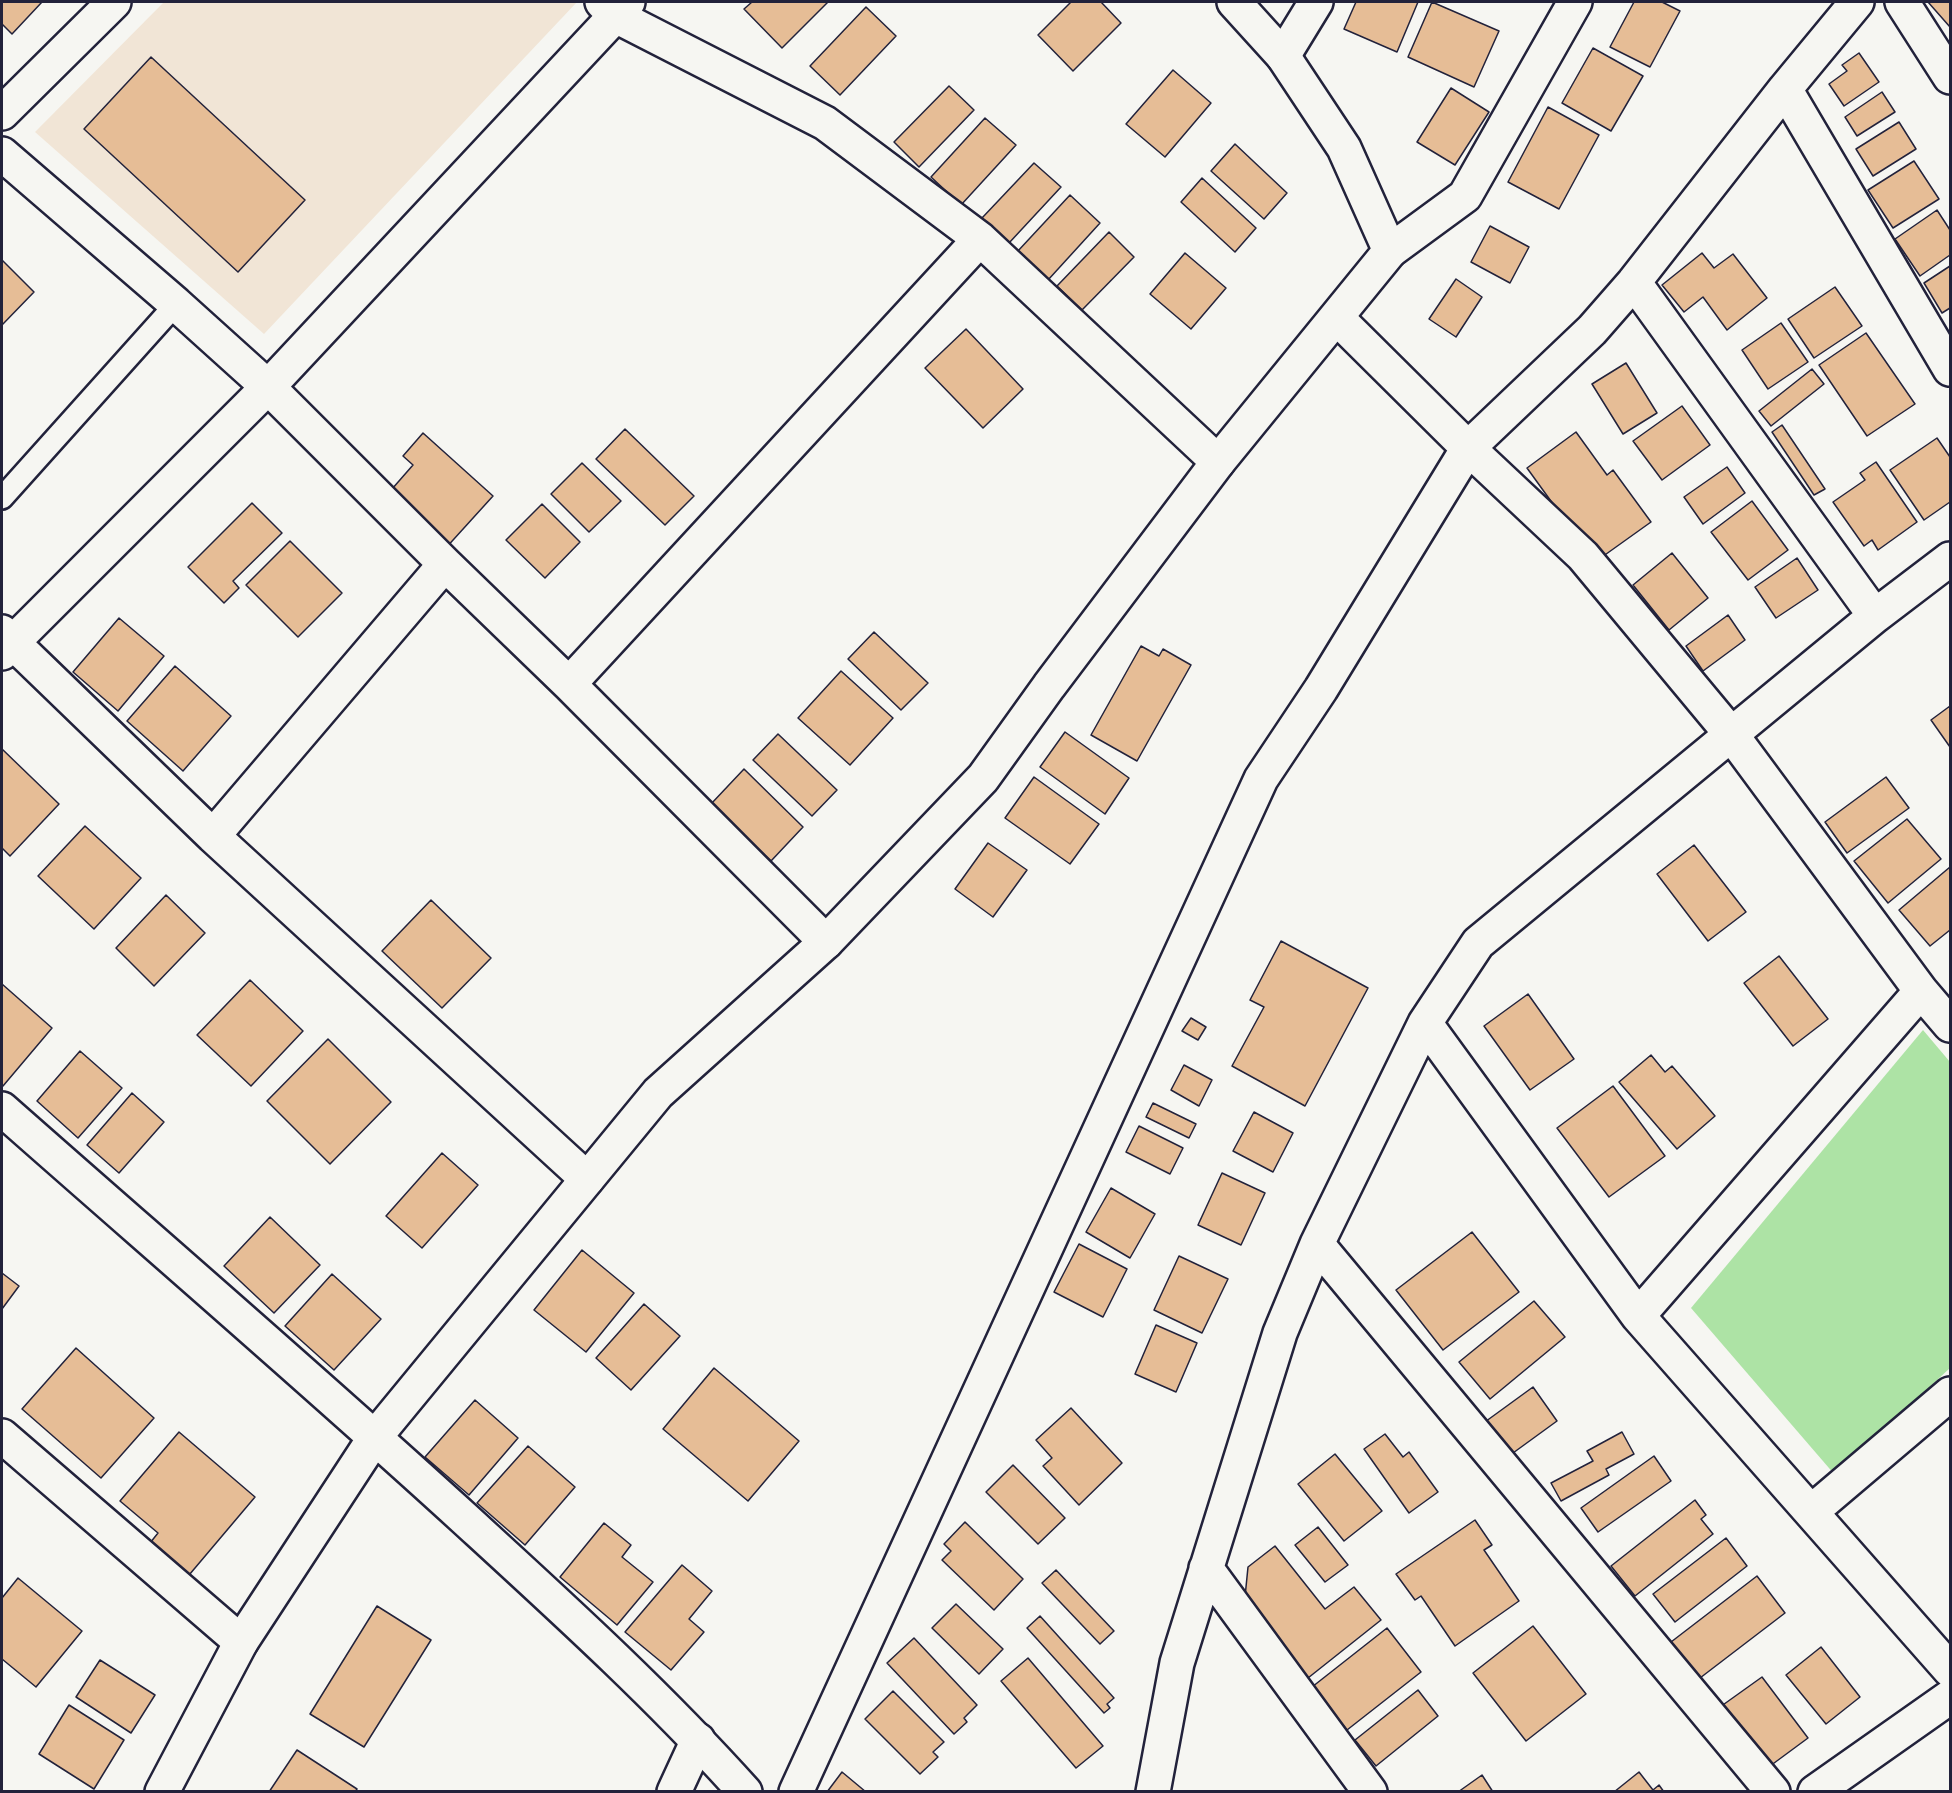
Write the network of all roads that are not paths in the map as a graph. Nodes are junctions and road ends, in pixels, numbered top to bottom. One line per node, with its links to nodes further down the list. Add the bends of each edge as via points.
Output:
1 (114, 2): 11 (street)
2 (1234, 2): 8 (street)
3 (1316, 2): 8 (street)
4 (1575, 2): 14 (street, via 1465,196)
5 (1857, 2): 10 (street)
6 (1902, 2): 9 (street)
7 (615, 6): 13 (street, via 825,123); 19 (street)
8 (1283, 56): 14 (street, via 1344,148)
9 (1950, 77)
10 (1785, 88): 15 (street); 18 (street)
11 (2, 113)
12 (2, 154): 16 (street)
13 (980, 239): 21 (street); 27 (street)
14 (1390, 251): 17 (street)
15 (1634, 282): 20 (street, via 1592,330); 25 (street)
16 (176, 304): 19 (street); 22 (lane)
17 (1338, 318): 20 (street); 21 (street)
18 (1950, 369)
19 (268, 387): 24 (street); 26 (street)
20 (1468, 448): 28 (street, via 1583,556); 50 (street, via 1321,689 1261,779)
21 (1218, 462): 30 (street, via 983,778)
22 (2, 498)
23 (1950, 558): 25 (street)
24 (445, 564): 27 (street); 29 (street)
25 (1875, 616): 28 (street)
26 (5, 642): 29 (street)
27 (569, 684): 30 (street)
28 (1731, 734): 31 (street); 32 (street, via 1478,943)
29 (213, 836): 35 (street)
30 (826, 942): 35 (street, via 658,1093)
31 (1921, 991): 33 (street); 37 (street)
32 (1425, 1023): 36 (street); 37 (street)
33 (1950, 1025)
34 (2, 1109): 40 (street)
35 (587, 1179): 40 (street)
36 (1317, 1244): 42 (street, via 1280,1333); 53 (street)
37 (1638, 1316): 41 (street)
38 (1950, 1394): 41 (street)
39 (2, 1436): 43 (street)
40 (375, 1437): 43 (street); 46 (street)
41 (1811, 1512): 44 (street)
42 (1206, 1568): 51 (street, via 1177,1663); 52 (street)
43 (241, 1642): 47 (street)
44 (1950, 1670)
45 (1950, 1697): 54 (street)
46 (698, 1740): 48 (street); 49 (street)
47 (162, 1791)
48 (674, 1791)
49 (745, 1791)
50 (796, 1791)
51 (1153, 1791)
52 (1370, 1791)
53 (1773, 1791)
54 (1815, 1791)

